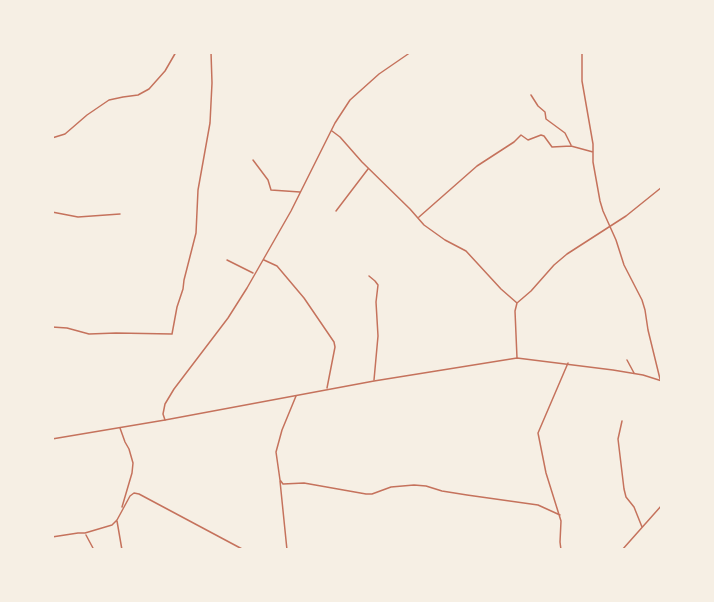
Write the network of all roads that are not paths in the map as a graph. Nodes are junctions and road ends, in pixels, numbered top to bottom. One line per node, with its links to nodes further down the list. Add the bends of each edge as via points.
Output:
1 (176, 52): 7 (street, via 149,89 109,100 65,134)
2 (211, 52): 24 (street, via 210,123 198,190 196,233 172,334 89,334)
3 (411, 52): 6 (street, via 350,100)
4 (582, 52): 9 (street, via 582,81)
5 (531, 95): 8 (street, via 546,119 565,133)
6 (331, 130): 11 (street); 13 (street)
7 (52, 138)
8 (571, 146): 9 (street); 17 (street, via 550,146 544,136 528,140 521,135 477,166)
9 (593, 152): 18 (street, via 600,201)
10 (253, 160): 13 (street, via 271,190)
11 (368, 168): 14 (street); 17 (street)
12 (662, 187): 18 (street)
13 (301, 192): 19 (street)
14 (336, 211)
15 (52, 212): 16 (street, via 78,217)
16 (120, 214)
17 (419, 218): 23 (street, via 436,234 466,251)
18 (609, 226): 23 (street, via 567,254); 29 (street, via 642,300)
19 (263, 259): 21 (street); 31 (street, via 277,266 334,342)
20 (227, 260): 21 (street)
21 (254, 274): 33 (street, via 228,318 174,389 163,410)
22 (369, 276): 30 (street, via 378,285)
23 (517, 303): 25 (street)
24 (52, 327)
25 (517, 358): 27 (street); 30 (street)
26 (627, 360): 28 (street)
27 (568, 363): 28 (street); 42 (street, via 538,433)
28 (635, 374): 29 (street)
29 (661, 380)
30 (374, 381): 31 (street)
31 (327, 389): 32 (street)
32 (296, 396): 33 (street); 37 (street, via 277,446)
33 (165, 420): 35 (street)
34 (622, 421): 44 (street, via 618,439 624,489)
35 (120, 427): 36 (street); 38 (street, via 133,463)
36 (52, 439)
37 (280, 480): 42 (street, via 285,484 303,483 366,494 392,487 426,486 538,505); 50 (street)
38 (126, 492): 39 (street); 41 (street)
39 (131, 495): 41 (street); 49 (street, via 144,495)
40 (662, 505): 44 (street)
41 (121, 512): 43 (street)
42 (560, 515): 51 (street)
43 (117, 520): 45 (street, via 106,528); 48 (street)
44 (642, 527): 52 (street)
45 (85, 533): 46 (street); 47 (street)
46 (52, 537)
47 (94, 549)
48 (122, 549)
49 (244, 549)
50 (287, 549)
51 (561, 549)
52 (622, 549)

